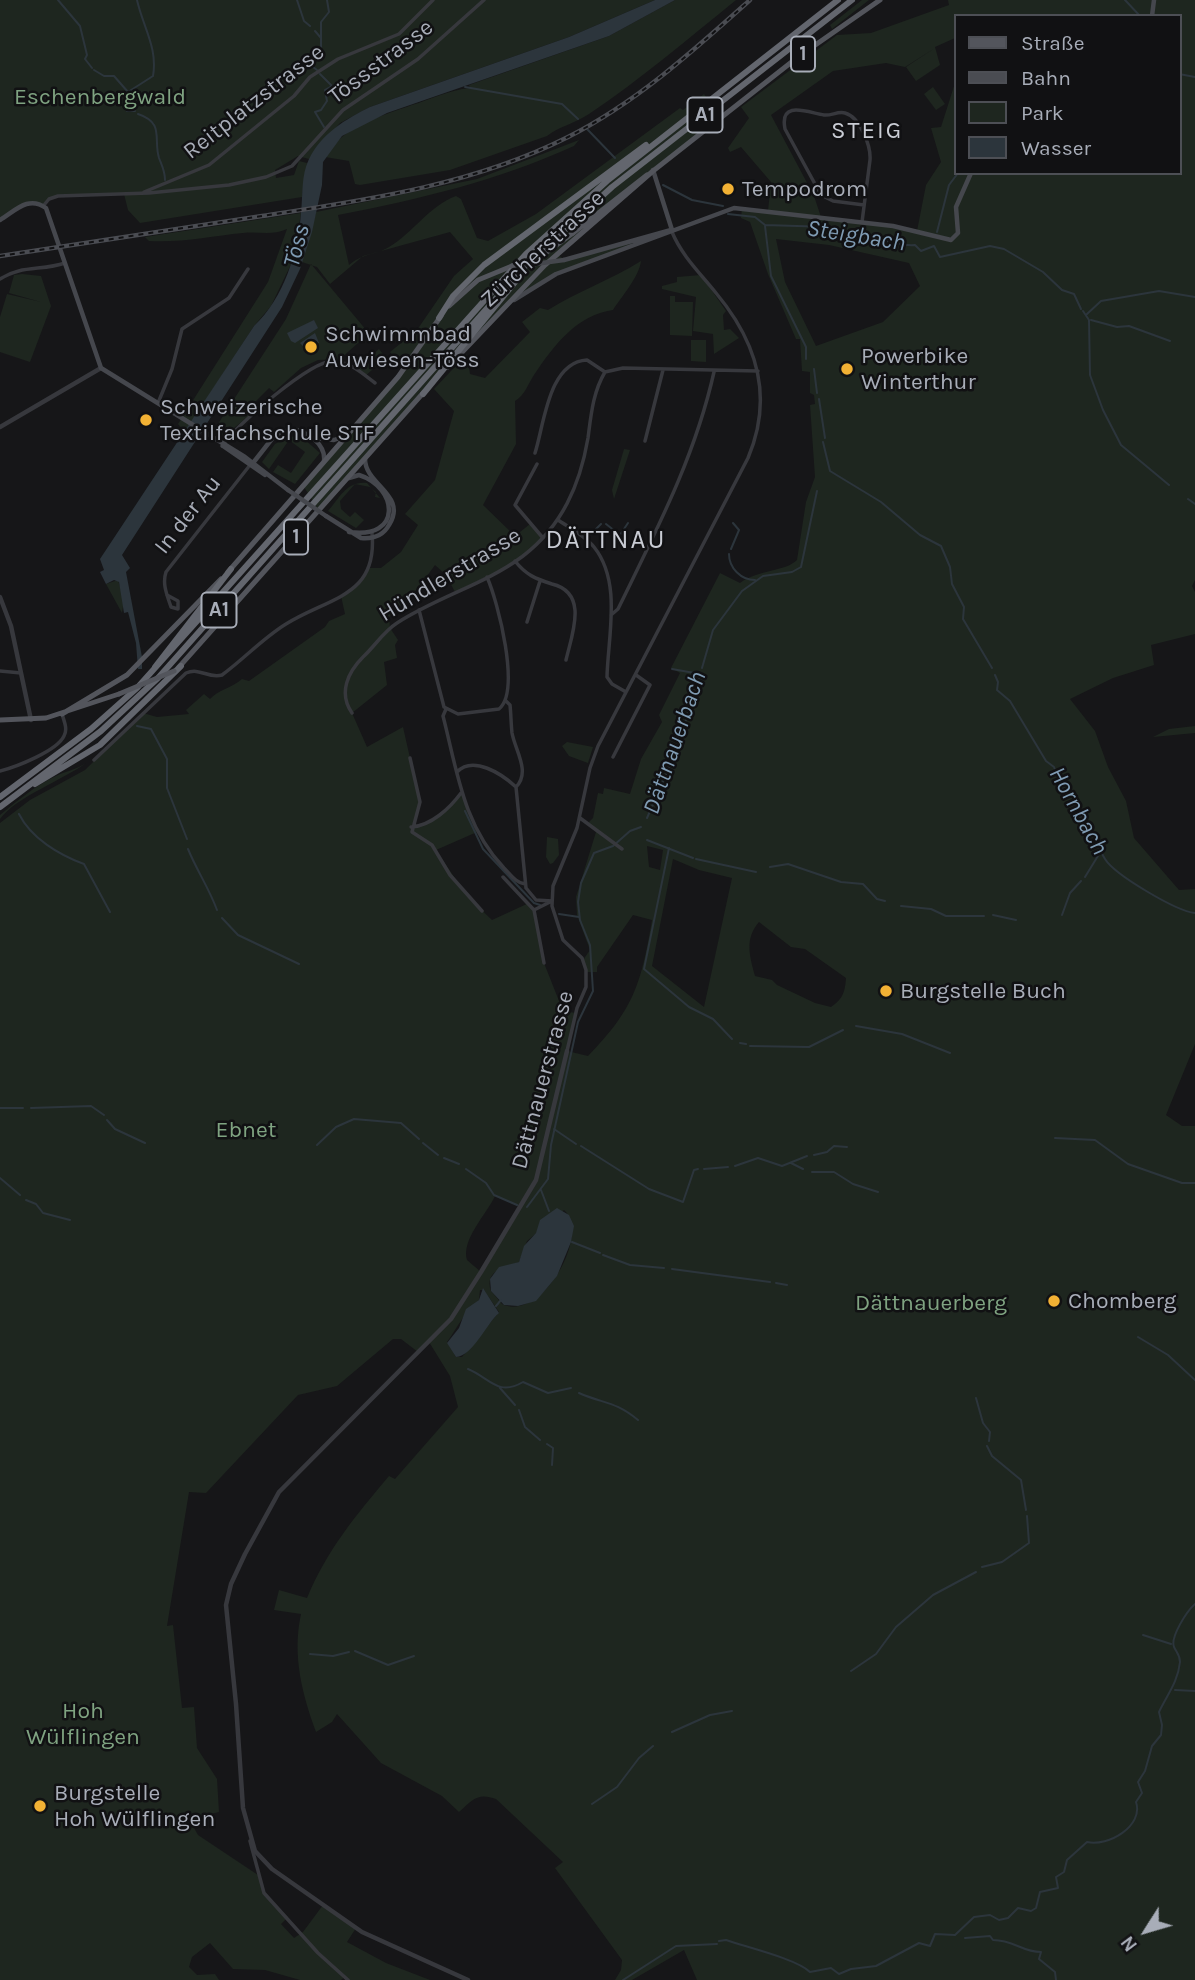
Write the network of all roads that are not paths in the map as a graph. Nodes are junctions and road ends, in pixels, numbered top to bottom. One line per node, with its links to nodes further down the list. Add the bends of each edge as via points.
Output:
1 (433, 0): 9 (street, Reitplatzstrasse, via 399,34 338,59 310,77 294,96 209,165)
2 (484, 0): 9 (street, Tössstrasse, via 418,59 342,110 292,166 244,182)
3 (838, 0): 6 (highway, A1)
4 (852, 0): 15 (highway, A1, via 629,173)
5 (880, 0): 7 (main road, Zürcherstrasse / 1, via 798,57)
6 (672, 130): 21 (highway, A1, via 484,265 453,296); 57 (highway, A1, via 574,209 502,278)
7 (653, 171): 14 (main road); 17 (main road, Zürcherstrasse / 1, bridge, via 540,257); 20 (main road, Zürcherstrasse / 1, via 551,260)
8 (970, 175): 13 (main road, via 956,207 958,233 953,240)
9 (142, 194): 10 (street, Reitplatzstrasse, via 54,197)
10 (44, 205): 12 (main road, via 24,204); 16 (main road)
11 (864, 205): 11 (street, via 870,152 854,120 842,113 789,111 785,130 818,192 830,201); 13 (street)
12 (0, 220)
13 (862, 222): 14 (main road, via 734,208)
14 (672, 230): 17 (main road, bridge, via 564,260); 20 (main road, via 545,280); 24 (street, via 684,255 738,321)
15 (531, 260): 28 (highway, A1); 72 (highway, A1, via 158,678 101,731)
16 (65, 263): 19 (street, via 23,268); 22 (main road)
17 (512, 266): 21 (main road, Zürcherstrasse / 1, via 472,285)
18 (248, 269): 29 (street, via 229,298 182,329)
19 (0, 279)
20 (503, 310): 28 (main road, Zürcherstrasse / 1)
21 (439, 318): 31 (main road, Zürcherstrasse / 1, via 409,363)
22 (101, 368): 29 (main road); 30 (street)
23 (663, 370): 25 (street); 26 (street); 33 (street)
24 (758, 371): 26 (street); 58 (street, via 761,413 751,450)
25 (605, 372): 35 (street, via 589,360 571,365 547,399); 41 (street, Hündlerstrasse, via 594,400 581,472)
26 (714, 372): 51 (street, via 684,472 617,611)
27 (376, 383): 34 (street, via 342,362 319,364 281,391)
28 (423, 394): 36 (main road, Zürcherstrasse / 1)
29 (157, 405): 34 (main road)
30 (0, 427)
31 (348, 434): 32 (main road, via 334,440); 39 (main road, Zürcherstrasse / 1)
32 (313, 438): 37 (main road, via 296,429 281,432); 39 (main road, via 324,453)
33 (645, 441)
34 (222, 446): 37 (main road)
35 (536, 453)
36 (365, 459): 40 (main road, Zürcherstrasse / 1); 42 (main road, via 367,472 388,493 394,508 388,527)
37 (251, 464): 42 (main road, bridge, via 348,531 361,538); 48 (street, In der Au, via 167,570)
38 (537, 464): 43 (street, via 515,505)
39 (323, 465): 45 (main road, Zürcherstrasse / 1)
40 (348, 478): 42 (main road, via 365,477 386,499 387,520); 54 (main road, Zürcherstrasse / 1)
41 (558, 520): 43 (street, Hündlerstrasse); 51 (street, via 589,542 601,559)
42 (372, 535): 68 (street, via 370,564 353,589 284,625 222,675 213,677 196,670 186,673)
43 (543, 538): 44 (street, Hündlerstrasse)
44 (515, 561): 46 (street, Hündlerstrasse); 47 (street)
45 (232, 569): 57 (highway, A1); 63 (main road, Zürcherstrasse / 1, via 127,676)
46 (486, 577): 50 (street, Hündlerstrasse); 60 (street, via 502,629)
47 (540, 581): 52 (street); 53 (street, via 560,586 573,599 575,615)
48 (167, 595)
49 (0, 597): 56 (street)
50 (419, 610): 61 (street); 62 (street, Hündlerstrasse, via 390,628 353,666 345,691)
51 (611, 615): 59 (street, via 607,677)
52 (527, 622)
53 (566, 660)
54 (181, 666): 63 (main road, Zürcherstrasse / 1, bridge); 72 (highway, A1, via 86,755)
55 (0, 671): 56 (street)
56 (23, 673): 65 (street)
57 (151, 674): 74 (highway, A1, via 96,725)
58 (635, 674): 59 (street); 67 (street, via 650,685)
59 (626, 692): 76 (street, via 592,761)
60 (506, 701): 61 (street, via 490,712 458,714); 71 (street, via 522,775)
61 (446, 709): 70 (street, via 443,716)
62 (352, 713)
63 (62, 714): 65 (main road, Zürcherstrasse / 1); 69 (street, via 66,731 61,741)
64 (0, 720): 65 (main road, Zürcherstrasse / 1)
65 (32, 721)
66 (410, 758): 77 (street, via 420,802)
67 (613, 758)
68 (94, 760)
69 (0, 771)
70 (457, 772): 71 (street, via 480,765); 73 (street)
71 (516, 787): 80 (street)
72 (21, 790): 75 (highway, A1)
73 (461, 793): 77 (street, via 453,806); 80 (street, via 487,849)
74 (0, 797)
75 (0, 807)
76 (580, 818): 78 (street); 81 (street, via 554,883)
77 (411, 827): 83 (street, via 414,835 432,845 450,876)
78 (617, 846)
79 (503, 877): 82 (street)
80 (525, 884): 81 (street, via 534,899)
81 (552, 901): 82 (street); 85 (street, Dättnauerstrasse, via 564,942 582,958 586,970)
82 (534, 910): 84 (street)
83 (482, 911)
84 (544, 963)
85 (567, 1051): 86 (street, Dättnauerstrasse, via 535,1184 456,1313 279,1492 230,1584 226,1620 236,1694 240,1787)
86 (250, 1841): 87 (street, via 264,1893); 88 (street, Dättnauerstrasse, via 268,1866 362,1932)
87 (348, 1980)
88 (468, 1980)

